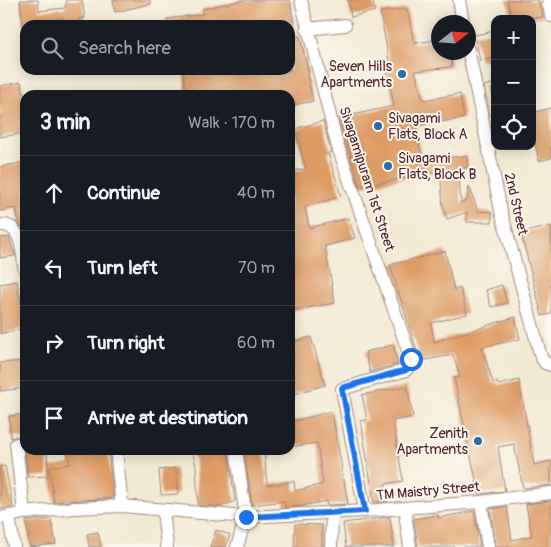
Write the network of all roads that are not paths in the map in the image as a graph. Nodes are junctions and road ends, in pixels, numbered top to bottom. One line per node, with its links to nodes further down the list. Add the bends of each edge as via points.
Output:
1 (301, 0): 7 (street, Sivagamipuram 1st Street)
2 (458, 0): 4 (street)
3 (548, 0): 5 (street)
4 (461, 15)
5 (551, 16)
6 (345, 25): 7 (street)
7 (307, 29): 20 (street, Sivagamipuram 1st Street, via 337,144 411,365 406,370 342,388)
8 (470, 60): 11 (street, 2nd Street, via 501,211 539,350)
9 (0, 225): 10 (street, via 10,226 16,231)
10 (20, 249)
11 (548, 364)
12 (16, 444): 22 (street)
13 (117, 455): 17 (street)
14 (237, 455): 24 (street)
15 (551, 493): 16 (street, TM Maistry Street)
16 (481, 502): 18 (street, TM Maistry Street); 30 (street)
17 (122, 506): 19 (street, TM Maistry Street); 22 (street, TM Maistry Street)
18 (407, 509): 20 (street, TM Maistry Street); 29 (street)
19 (163, 510): 24 (street, TM Maistry Street); 26 (street)
20 (365, 511): 21 (street, TM Maistry Street)
21 (332, 512): 24 (street, TM Maistry Street); 28 (street)
22 (24, 513): 23 (street, TM Maistry Street)
23 (5, 517): 25 (street)
24 (246, 517): 27 (street)
25 (14, 547)
26 (167, 547)
27 (237, 547)
28 (332, 547)
29 (410, 547)
30 (488, 547)

